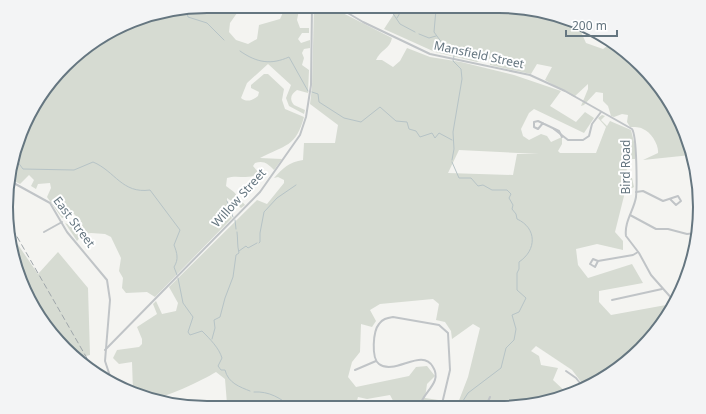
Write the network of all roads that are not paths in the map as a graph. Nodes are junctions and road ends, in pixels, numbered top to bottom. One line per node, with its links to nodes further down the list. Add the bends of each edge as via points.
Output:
1 (312, 13): 19 (street, Willow Street, via 311,85 305,122 300,135 260,192)
2 (348, 13): 3 (street, Mansfield Street, via 430,54)
3 (533, 77): 4 (street, Bird Road)
4 (601, 112): 5 (street, via 585,140 568,140 560,132); 7 (street, Bird Road, via 635,134)
5 (543, 123): 5 (street, via 536,121 534,127 538,129)
6 (15, 184): 10 (street, East Street, via 48,201)
7 (636, 192): 8 (street, via 644,191 661,200); 9 (street, Bird Road)
8 (670, 199): 8 (street, via 676,205 680,204 678,196)
9 (630, 214): 12 (street, via 656,229); 13 (street, Bird Road, via 626,236)
10 (62, 222): 11 (street); 18 (street, East Street, via 67,232 107,280 110,294)
11 (44, 232)
12 (691, 234)
13 (638, 252): 14 (street); 15 (street, Bird Road, via 649,273)
14 (598, 262): 14 (street, via 594,258 590,264 595,266)
15 (662, 288): 16 (street, Bird Road); 17 (street)
16 (671, 297)
17 (612, 300)
18 (106, 342): 19 (street); 20 (street, East Street)
19 (111, 344): 20 (street, Willow Street)
20 (105, 350): 24 (street, East Street, via 105,362)
21 (376, 361): 22 (street); 27 (street, via 387,368 420,360 432,365 436,380); 28 (street, via 376,329 386,318 443,326 449,335 451,366)
22 (355, 370)
23 (566, 371): 25 (street)
24 (109, 375)
25 (580, 383)
26 (490, 397): 29 (street)
27 (421, 401)
28 (443, 401)
29 (489, 401)

